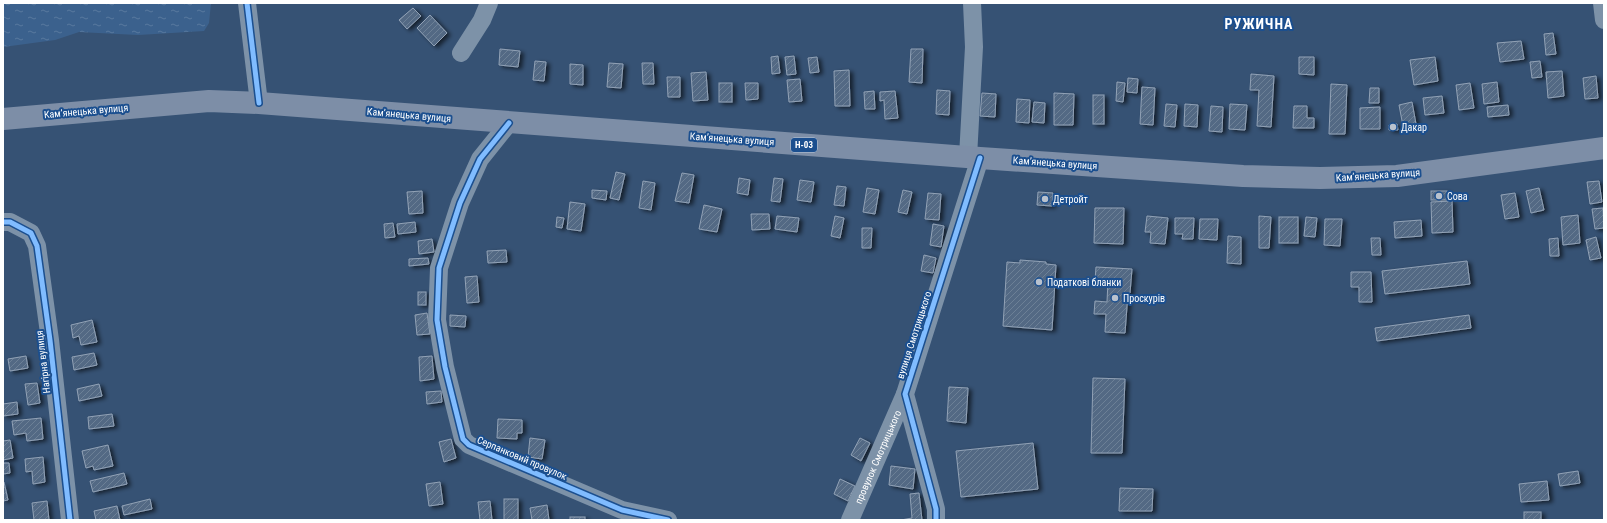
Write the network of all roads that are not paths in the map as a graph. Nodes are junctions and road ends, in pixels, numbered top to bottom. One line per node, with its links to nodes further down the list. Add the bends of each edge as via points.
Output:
1 (247, 3): 7 (street)
2 (489, 3): 6 (street, via 482,20)
3 (972, 3): 11 (street, вулиця Смотрицького)
4 (1602, 3): 5 (street)
5 (1604, 20)
6 (461, 53)
7 (259, 103): 8 (main road, Камʼянецька вулиця / Н-03, via 209,101); 9 (main road, Камʼянецька вулиця / Н-03)
8 (3, 119)
9 (509, 123): 11 (main road, Камʼянецька вулиця / Н-03); 15 (street, Серпанковий провулок, via 477,166 460,203 440,268 437,320 445,367 464,440 469,445 622,510)
10 (1604, 148): 11 (main road, Камʼянецька вулиця / Н-03, via 1397,176 1320,178 1243,176)
11 (974, 158): 13 (street, вулиця Смотрицького)
12 (3, 222): 14 (street, Нагірна вулиця, via 10,222 31,233 37,246)
13 (904, 394): 16 (street, провулок Смотрицького); 17 (street, вулиця Смотрицького, via 936,509)
14 (70, 520)
15 (668, 520)
16 (850, 520)
17 (936, 520)

